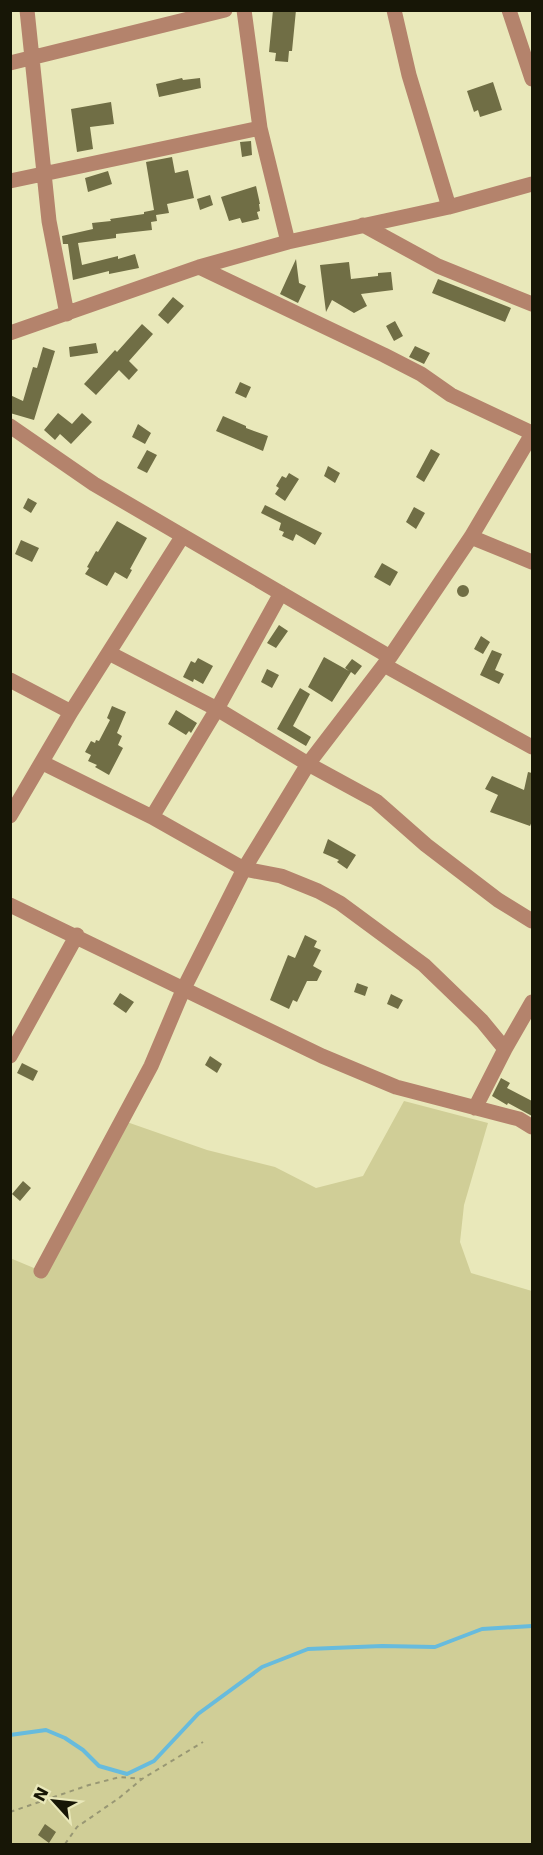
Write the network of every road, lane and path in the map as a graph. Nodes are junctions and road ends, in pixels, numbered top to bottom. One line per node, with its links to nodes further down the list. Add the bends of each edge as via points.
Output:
1 (27, 10): 6 (street)
2 (225, 10): 6 (street)
3 (244, 10): 9 (street)
4 (394, 10): 13 (street, via 409,75)
5 (509, 10): 8 (street)
6 (33, 59): 7 (street); 10 (street)
7 (10, 63)
8 (532, 79)
9 (260, 128): 10 (street); 15 (street)
10 (44, 174): 11 (street); 18 (street)
11 (10, 181)
12 (532, 184): 13 (street)
13 (449, 207): 14 (street)
14 (363, 225): 15 (street); 17 (street, via 438,266)
15 (288, 242): 16 (street)
16 (199, 267): 18 (street); 21 (street, via 421,374 451,395)
17 (532, 304)
18 (67, 314): 19 (street)
19 (10, 333)
20 (10, 426): 22 (street, via 94,484)
21 (532, 433): 23 (street)
22 (182, 537): 25 (street); 26 (street)
23 (471, 537): 24 (street); 27 (street)
24 (532, 562)
25 (281, 593): 27 (street); 29 (street)
26 (109, 653): 29 (street); 30 (street)
27 (387, 661): 31 (street); 33 (street)
28 (10, 680): 30 (street)
29 (217, 709): 33 (street); 37 (street)
30 (71, 712): 32 (street)
31 (532, 747)
32 (43, 763): 35 (street); 37 (street)
33 (308, 764): 38 (street); 40 (street, via 376,801 444,859)
34 (10, 785): 35 (street)
35 (25, 792): 36 (street)
36 (10, 816)
37 (152, 817): 38 (street)
38 (244, 869): 42 (street); 44 (street, via 280,876 340,903 424,965 482,1021)
39 (10, 904): 41 (street)
40 (532, 921)
41 (77, 935): 42 (street); 45 (street)
42 (184, 988): 46 (street, via 322,1056 396,1087); 48 (street, via 151,1066)
43 (532, 1002): 44 (street)
44 (504, 1049): 46 (street)
45 (10, 1056)
46 (474, 1108): 47 (street, via 519,1119)
47 (532, 1127)
48 (41, 1271)
49 (203, 1743): 50 (path)
50 (142, 1779): 51 (path, via 110,1780); 52 (path, via 77,1827)
51 (10, 1812)
52 (65, 1845)

